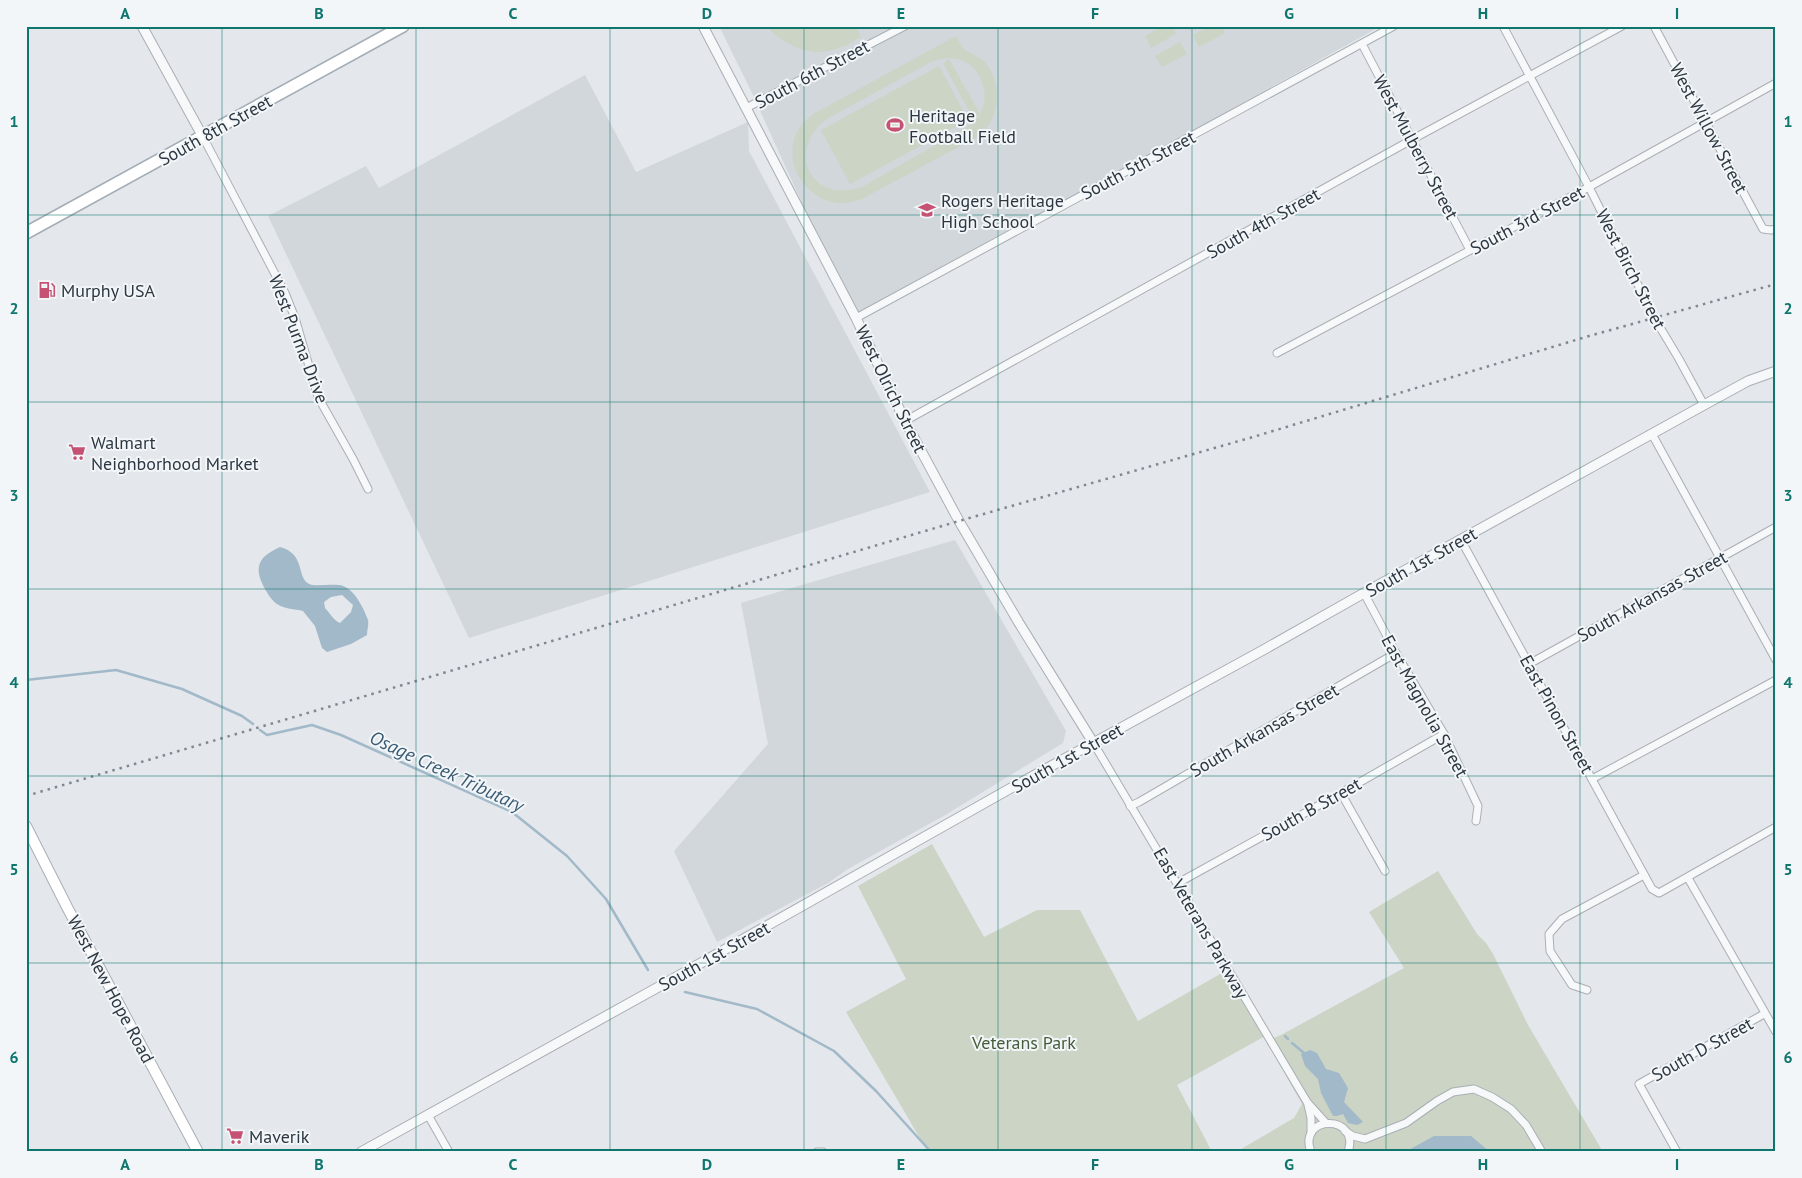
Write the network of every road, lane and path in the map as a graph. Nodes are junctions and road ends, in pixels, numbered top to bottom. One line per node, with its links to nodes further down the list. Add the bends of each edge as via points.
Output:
1 (142, 26): 14 (street)
2 (404, 26): 14 (main road, South 8th Street)
3 (703, 26): 12 (street, West Olrich Street)
4 (904, 26): 12 (street, South 6th Street)
5 (1394, 26): 9 (street, South 5th Street)
6 (1503, 26): 10 (street, West Birch Street)
7 (1622, 26): 10 (street, South 4th Street)
8 (1654, 26): 13 (street, West Willow Street)
9 (1362, 44): 15 (street, West Mulberry Street); 20 (street, South 5th Street)
10 (1530, 75): 15 (street, South 4th Street); 16 (street, West Birch Street)
11 (1776, 83): 13 (street, South 3rd Street)
12 (746, 108): 20 (street, West Olrich Street)
13 (1705, 122): 16 (street, South 3rd Street); 17 (street, West Willow Street, via 1763,229)
14 (203, 136): 18 (main road, South 8th Street); 26 (street, West Purma Drive, via 285,293 318,397)
15 (1413, 139): 19 (street, West Mulberry Street); 24 (street, South 4th Street)
16 (1589, 187): 19 (street, South 3rd Street); 23 (street, West Birch Street, via 1655,319)
17 (1776, 229)
18 (26, 233)
19 (1470, 250): 21 (street, South 3rd Street)
20 (856, 318): 24 (street, West Olrich Street)
21 (1277, 353)
22 (1776, 371): 23 (street, South 1st Street, via 1748,381)
23 (1704, 404): 25 (street, South 1st Street)
24 (905, 421): 36 (street, West Olrich Street, via 959,521)
25 (1652, 434): 28 (street, South 1st Street); 29 (street)
26 (368, 488)
27 (1776, 527): 29 (street, South Arkansas Street)
28 (1461, 540): 30 (street, South 1st Street); 33 (street, East Pinon Street)
29 (1719, 558): 32 (street); 33 (street, South Arkansas Street)
30 (1364, 593): 31 (street, East Magnolia Street); 36 (street, South 1st Street)
31 (1396, 653): 35 (street, East Magnolia Street); 39 (street, South Arkansas Street)
32 (1776, 660)
33 (1528, 664): 37 (street, East Pinon Street)
34 (1776, 680): 37 (street)
35 (1444, 734): 38 (street, South B Street); 40 (street, East Magnolia Street, via 1478,806)
36 (1094, 744): 39 (street, East Veterans Parkway); 51 (street, South 1st Street)
37 (1592, 779): 44 (street, East Pinon Street)
38 (1341, 793): 43 (street); 46 (street, South B Street)
39 (1130, 806): 46 (street, East Veterans Parkway)
40 (1476, 821)
41 (26, 826): 57 (main road, West New Hope Road)
42 (1776, 827): 45 (street)
43 (1385, 871)
44 (1644, 875): 45 (street, East Pinon Street, via 1652,889 1659,893); 47 (street, via 1562,919 1549,934 1550,951 1572,986)
45 (1688, 878): 48 (street)
46 (1178, 883): 50 (street, East Veterans Parkway)
47 (1586, 990)
48 (1764, 1014): 49 (street); 64 (street, South D Street, via 1640,1084)
49 (1776, 1032)
50 (1308, 1102): 52 (street, East Veterans Parkway); 54 (street, East Veterans Parkway)
51 (428, 1115): 58 (street, South 1st Street); 59 (street)
52 (1326, 1123): 53 (street, East Veterans Parkway, via 1340,1125); 54 (street)
53 (1345, 1131): 55 (street, East Veterans Parkway); 56 (street, via 1350,1142)
54 (1312, 1133): 62 (street, East Veterans Parkway, via 1309,1141)
55 (1362, 1140): 56 (street); 63 (street, via 1406,1123 1453,1092 1474,1089 1511,1109 1526,1125)
56 (1348, 1150)
57 (198, 1152)
58 (361, 1152)
59 (449, 1152)
60 (817, 1152): 61 (street)
61 (822, 1152)
62 (1311, 1152)
63 (1542, 1152)
64 (1677, 1152)

